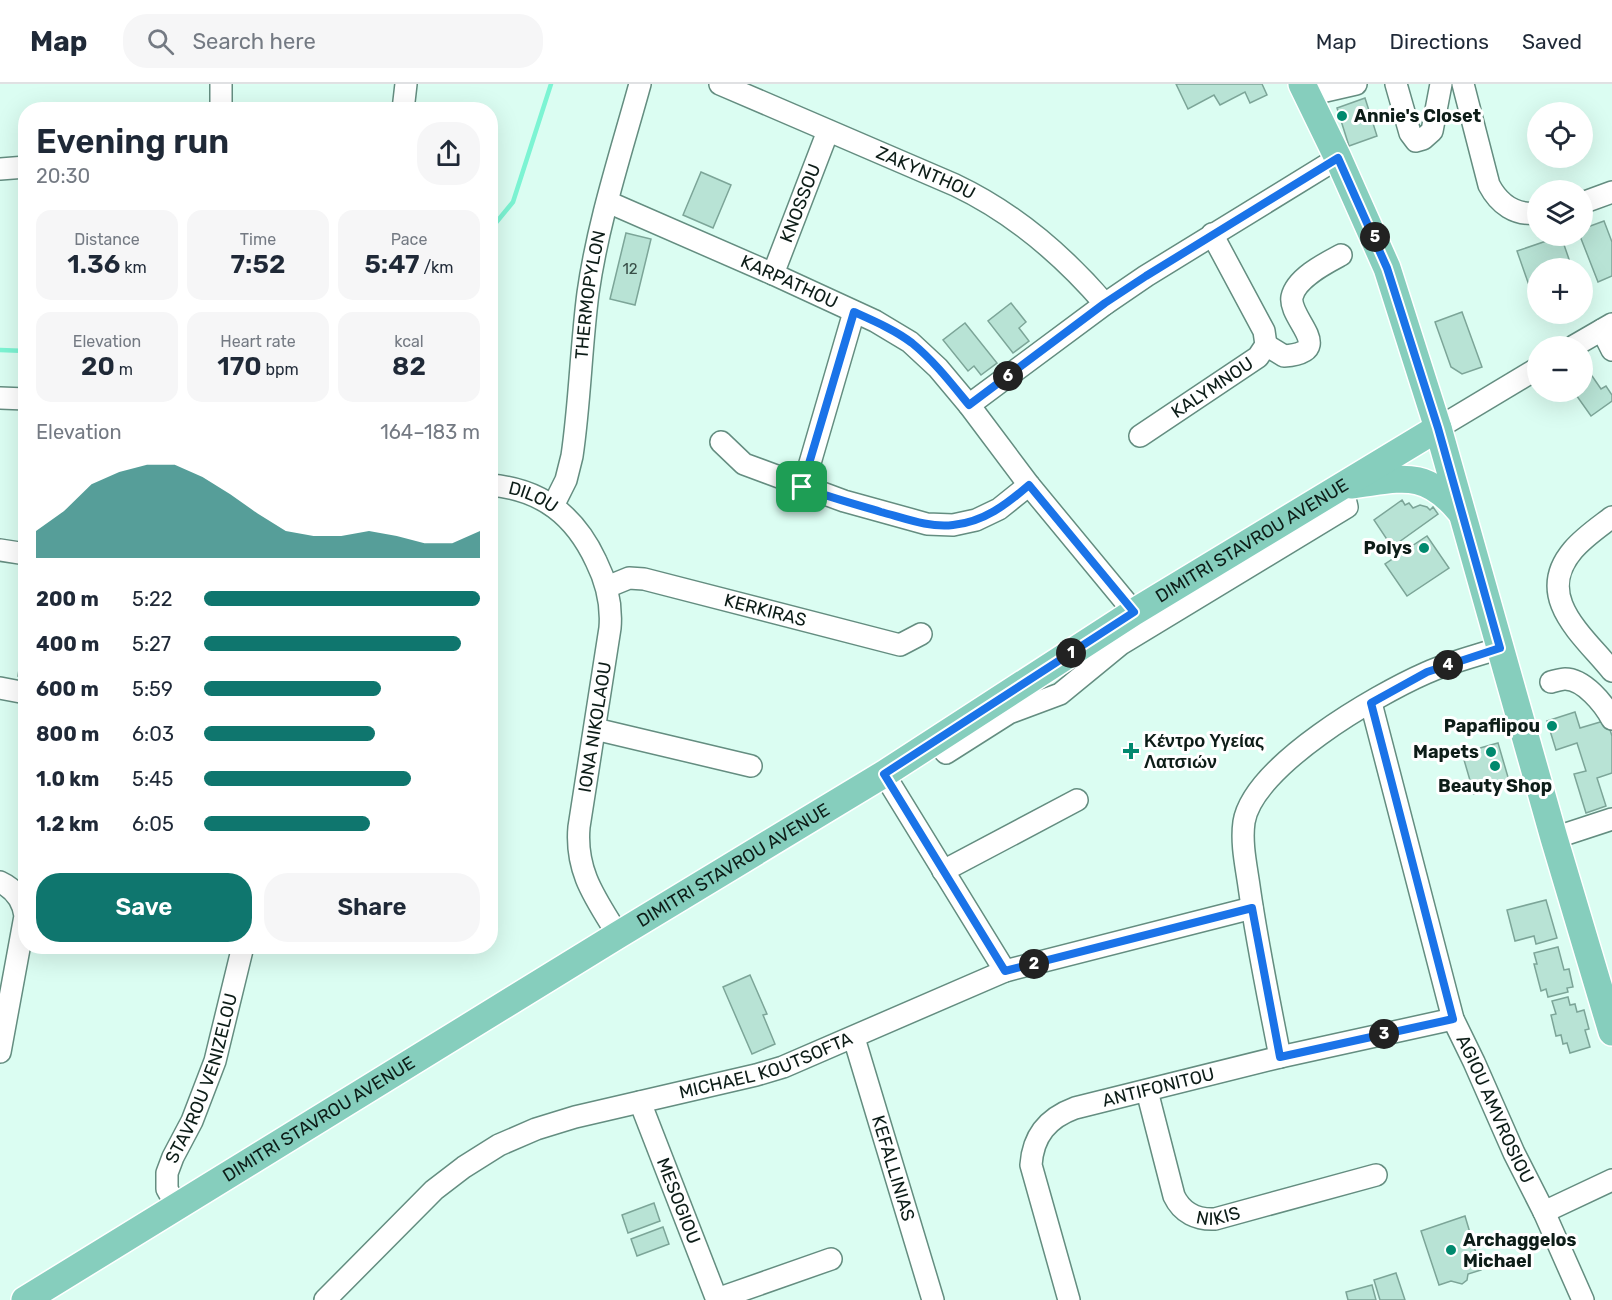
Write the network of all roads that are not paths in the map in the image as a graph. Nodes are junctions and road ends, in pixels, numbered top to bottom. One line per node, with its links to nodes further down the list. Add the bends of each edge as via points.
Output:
1 (221, 84): 10 (street)
2 (406, 84): 11 (street)
3 (640, 84): 18 (street, THERMOPYLON)
4 (720, 84): 12 (street, ZAKYNTHOU)
5 (1356, 84): 9 (street)
6 (1396, 84): 7 (street, via 1410,133 1416,141 1432,131)
7 (1441, 84)
8 (1463, 84): 19 (street, via 1489,185 1504,205)
9 (1305, 90): 13 (main road)
10 (221, 102)
11 (404, 102)
12 (828, 131): 22 (street, KNOSSOU); 23 (street, ZAKYNTHOU, via 955,185 1001,210 1062,257)
13 (1338, 158): 20 (street); 33 (main road, via 1387,268)
14 (18, 168): 15 (street)
15 (0, 169)
16 (1612, 192): 17 (street)
17 (1593, 199)
18 (608, 202): 22 (street, KARPATHOU); 40 (street, THERMOPYLON, via 588,293 572,456)
19 (1527, 214)
20 (1212, 234): 23 (street); 27 (street, KALYMNOU, via 1264,331)
21 (1341, 255): 27 (street, via 1316,268 1292,295 1292,304 1309,340 1308,347 1302,353 1284,356)
22 (773, 274): 24 (street, KARPATHOU)
23 (1105, 303): 32 (street)
24 (854, 312): 32 (street, KARPATHOU, via 910,342); 39 (street)
25 (1607, 327): 26 (street); 28 (street)
26 (1591, 336)
27 (1266, 345): 34 (street, KALYMNOU, via 1258,357)
28 (1612, 350)
29 (1527, 375): 33 (street)
30 (0, 398): 31 (street)
31 (18, 399)
32 (969, 405): 36 (street, KARPATHOU)
33 (1438, 428): 38 (main road, DIMITRI STAVROU AVENUE); 41 (main road)
34 (1140, 436)
35 (722, 442): 39 (street, via 744,464)
36 (1029, 485): 39 (street, via 988,515 953,525 915,521); 47 (street, KARPATHOU)
37 (498, 486): 40 (street, DILOU, via 525,492)
38 (1342, 486): 41 (main road, via 1401,480 1427,482); 47 (main road, DIMITRI STAVROU AVENUE); 57 (street, via 1347,507 1121,644 1060,694 1009,713 946,753)
39 (802, 487)
40 (553, 506): 43 (street, DILOU)
41 (1462, 515): 49 (main road)
42 (1612, 517): 50 (street, via 1575,547 1560,573 1557,588 1567,615)
43 (570, 519): 46 (street, IONA NIKOLAOU, via 594,556)
44 (0, 550): 45 (street)
45 (18, 553)
46 (607, 587): 48 (street, KERKIRAS, via 629,578 652,580 900,645); 56 (street, IONA NIKOLAOU, via 610,628)
47 (1134, 612): 57 (main road, DIMITRI STAVROU AVENUE)
48 (921, 634)
49 (1500, 648): 54 (street, via 1427,672); 62 (main road)
50 (1612, 671)
51 (1551, 682): 55 (street, via 1566,679 1585,687 1605,706)
52 (0, 688): 53 (street)
53 (18, 691)
54 (1371, 703): 66 (street, via 1291,757 1249,804 1243,833); 71 (street, AGIOU AMVROSIOU)
55 (1612, 719)
56 (595, 729): 58 (street); 67 (street, IONA NIKOLAOU, via 579,827 579,856 589,886)
57 (935, 741): 59 (main road, DIMITRI STAVROU AVENUE)
58 (751, 766)
59 (884, 774): 63 (street); 67 (main road, DIMITRI STAVROU AVENUE)
60 (1077, 800): 63 (street)
61 (1612, 819): 62 (street)
62 (1554, 838): 72 (main road)
63 (944, 871): 70 (street)
64 (0, 882): 65 (street)
65 (18, 897)
66 (1252, 908): 70 (street, MICHAEL KOUTSOFTA); 75 (street)
67 (618, 935): 80 (main road, DIMITRI STAVROU AVENUE)
68 (18, 954): 74 (street)
69 (241, 954): 80 (street, STAVROU VENIZELOU, via 215,1061 167,1173 167,1189)
70 (1005, 971): 73 (street, MICHAEL KOUTSOFTA)
71 (1453, 1019): 75 (street, ANTIFONITOU); 81 (street, AGIOU AMVROSIOU)
72 (1612, 1032)
73 (854, 1038): 77 (street, MICHAEL KOUTSOFTA, via 765,1072); 86 (street, KEFALLINIAS)
74 (0, 1052)
75 (1280, 1057): 76 (street, ANTIFONITOU)
76 (1147, 1091): 78 (street, NIKIS, via 1174,1196 1196,1218 1215,1219); 87 (street, ANTIFONITOU, via 1065,1112 1049,1122 1035,1143 1032,1172)
77 (640, 1102): 83 (street, MESOGIOU); 85 (street, MICHAEL KOUTSOFTA, via 544,1126 481,1156 434,1190)
78 (1376, 1174)
79 (1612, 1180): 81 (street)
80 (177, 1207): 84 (main road, DIMITRI STAVROU AVENUE)
81 (1544, 1212): 88 (street, AGIOU AMVROSIOU)
82 (831, 1259): 83 (street)
83 (717, 1299)
84 (26, 1300)
85 (325, 1300)
86 (933, 1300)
87 (1069, 1300)
88 (1583, 1300)

